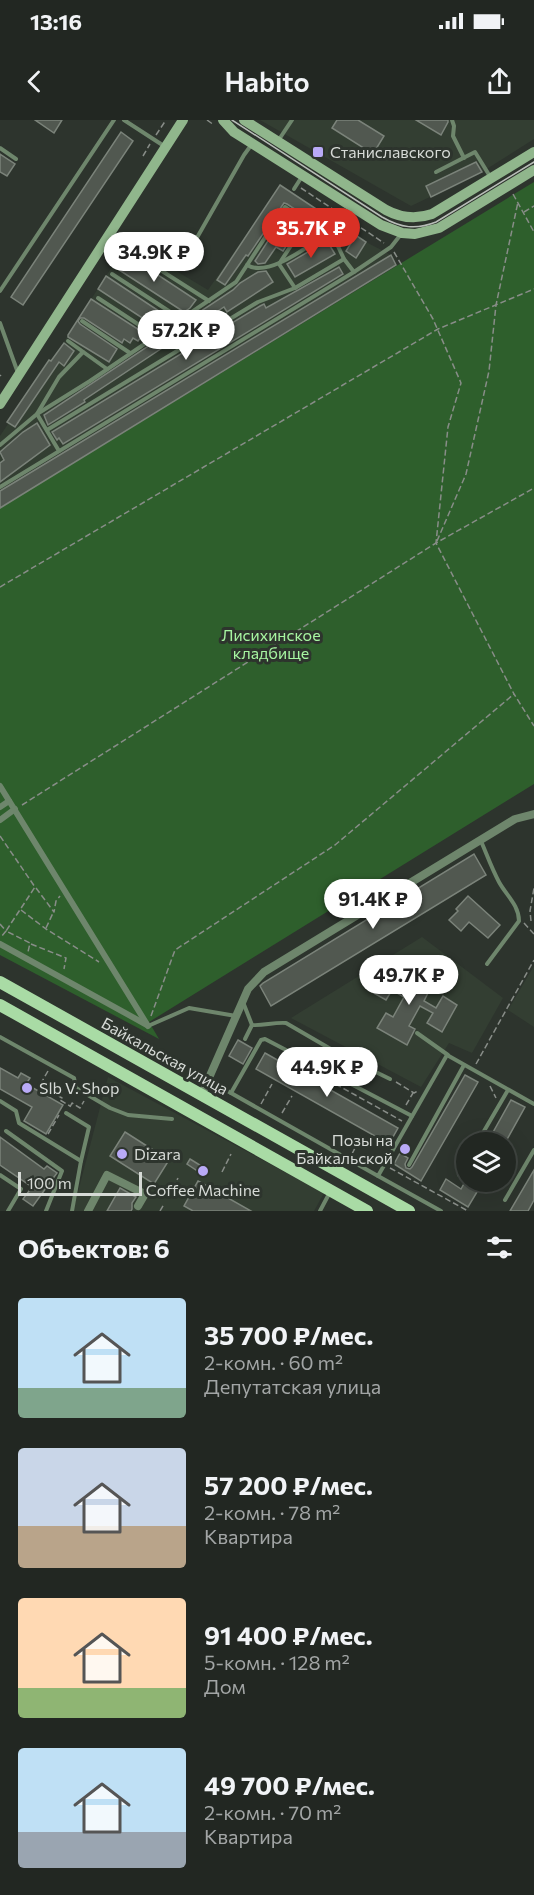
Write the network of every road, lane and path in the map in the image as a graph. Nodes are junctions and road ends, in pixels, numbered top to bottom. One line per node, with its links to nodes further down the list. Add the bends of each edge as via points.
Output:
1 (114, 120): 39 (lane)
2 (124, 120): 11 (lane)
3 (183, 120): 11 (main road)
4 (222, 120): 8 (main road)
5 (243, 120): 8 (street); 9 (main road)
6 (292, 120): 9 (lane)
7 (452, 120): 14 (lane, via 453,136)
8 (234, 132): 10 (main road)
9 (278, 142): 19 (main road, via 386,210 405,217 432,214)
10 (253, 143): 18 (main road); 31 (lane)
11 (165, 147): 54 (main road)
12 (0, 148): 15 (lane)
13 (534, 152): 19 (main road)
14 (464, 158): 17 (lane); 19 (lane, via 476,152)
15 (16, 159)
16 (534, 170): 26 (main road, via 440,228 414,234)
17 (436, 172)
18 (303, 174): 20 (lane); 26 (main road, via 381,225)
19 (491, 179)
20 (294, 189)
21 (513, 194): 22 (path)
22 (518, 202): 24 (path); 42 (path)
23 (534, 206): 24 (path)
24 (523, 212): 27 (path)
25 (307, 221): 28 (lane); 33 (lane); 34 (lane, via 285,207)
26 (402, 232): 29 (lane)
27 (534, 232)
28 (327, 234): 32 (lane); 33 (lane)
29 (391, 247): 35 (lane); 46 (path)
30 (129, 250): 41 (lane)
31 (186, 257)
32 (344, 259): 35 (lane); 37 (lane)
33 (279, 264): 34 (lane, via 255,269); 37 (lane)
34 (246, 265): 41 (lane, via 236,282)
35 (354, 272): 59 (lane)
36 (112, 274): 43 (lane)
37 (295, 288): 57 (lane, via 258,302)
38 (534, 289): 42 (path)
39 (0, 291)
40 (99, 298): 47 (lane)
41 (209, 301): 43 (lane)
42 (496, 304): 46 (path); 62 (path, via 489,371 466,474)
43 (181, 319): 47 (lane)
44 (82, 321): 52 (lane)
45 (0, 323): 50 (lane)
46 (438, 330): 62 (path, via 461,383 448,427); 63 (path)
47 (156, 336): 52 (lane)
48 (0, 338): 50 (lane)
49 (68, 340): 51 (lane)
50 (7, 343): 54 (lane)
51 (83, 352): 53 (lane); 56 (lane, via 60,377)
52 (130, 352): 53 (lane)
53 (107, 369): 56 (lane)
54 (19, 375): 55 (main road)
55 (0, 404)
56 (37, 414): 57 (lane); 58 (lane)
57 (47, 430): 59 (lane)
58 (0, 445)
59 (59, 451): 60 (lane)
60 (0, 487)
61 (534, 488): 62 (path)
62 (436, 543): 64 (path); 69 (path)
63 (0, 587)
64 (514, 694): 65 (path); 99 (path, via 335,845 175,950)
65 (534, 726)
66 (0, 786): 67 (street)
67 (9, 801): 68 (street); 69 (street)
68 (0, 807)
69 (15, 809): 71 (street); 76 (street)
70 (534, 814): 73 (street, via 515,819)
71 (0, 820)
72 (0, 836): 74 (path)
73 (480, 841): 79 (lane); 95 (street, via 264,972)
74 (35, 887): 77 (path); 78 (path)
75 (534, 888): 80 (path, via 530,910)
76 (65, 891): 78 (path, via 56,901); 92 (street)
77 (20, 909): 83 (path); 84 (path)
78 (54, 912): 83 (path)
79 (520, 917): 81 (path); 91 (lane)
80 (533, 921): 81 (path)
81 (525, 923): 85 (path)
82 (0, 924): 84 (path)
83 (46, 929): 92 (path)
84 (6, 930): 86 (path); 87 (path)
85 (534, 934)
86 (0, 938)
87 (30, 943): 89 (path); 93 (path, via 66,958)
88 (0, 944): 89 (street)
89 (26, 958): 93 (street)
90 (534, 960): 107 (path)
91 (488, 964)
92 (115, 973): 99 (street)
93 (62, 978): 99 (street)
94 (0, 982): 116 (main road, Байкальская улица)
95 (243, 1000): 97 (street); 98 (lane)
96 (0, 1005): 143 (main road)
97 (237, 1017): 99 (lane, via 189,1008); 109 (street)
98 (252, 1025): 102 (lane); 108 (lane, via 286,1023)
99 (148, 1026)
100 (417, 1033): 103 (lane)
101 (0, 1037): 105 (lane)
102 (245, 1039)
103 (452, 1058): 104 (lane); 112 (lane, via 447,1055)
104 (464, 1065): 107 (lane); 137 (lane)
105 (51, 1066): 115 (lane, via 74,1078 76,1088); 121 (path, via 40,1085)
106 (309, 1070): 126 (path)
107 (473, 1070): 110 (lane)
108 (390, 1079): 112 (path, via 414,1093)
109 (208, 1080): 114 (lane); 116 (street)
110 (490, 1080): 113 (lane); 119 (path)
111 (272, 1084): 122 (path)
112 (428, 1089): 124 (lane)
113 (508, 1090): 119 (lane); 120 (lane)
114 (231, 1093): 122 (lane); 124 (lane, via 265,1039)
115 (88, 1095): 121 (path, via 80,1108 72,1103); 125 (lane, via 128,1115)
116 (201, 1096): 154 (main road, Байкальская улица)
117 (292, 1096): 127 (path)
118 (0, 1101): 131 (lane, via 16,1111 20,1123)
119 (500, 1104): 129 (lane)
120 (534, 1104)
121 (70, 1106): 123 (path)
122 (259, 1108): 127 (lane)
123 (63, 1113): 131 (path); 135 (lane, via 89,1127)
124 (412, 1116): 136 (lane)
125 (172, 1119)
126 (399, 1119)
127 (279, 1120): 134 (lane)
128 (6, 1131): 148 (lane, via 62,1171)
129 (483, 1132)
130 (361, 1136): 134 (path)
131 (45, 1138): 135 (lane)
132 (534, 1150): 144 (lane)
133 (231, 1154): 138 (path)
134 (349, 1159): 140 (lane)
135 (81, 1161): 149 (lane)
136 (384, 1165): 140 (lane); 156 (path)
137 (409, 1165)
138 (222, 1172)
139 (0, 1175): 147 (lane, via 21,1189)
140 (378, 1176): 155 (lane)
141 (178, 1178): 142 (path)
142 (173, 1188)
143 (330, 1191): 152 (lane); 153 (main road)
144 (505, 1200)
145 (164, 1204): 151 (path)
146 (138, 1206): 150 (street, via 145,1194 107,1175)
147 (8, 1211)
148 (46, 1211)
149 (72, 1211)
150 (88, 1211)
151 (160, 1211)
152 (320, 1211)
153 (367, 1211)
154 (409, 1211)
155 (441, 1211)
156 (468, 1211)

